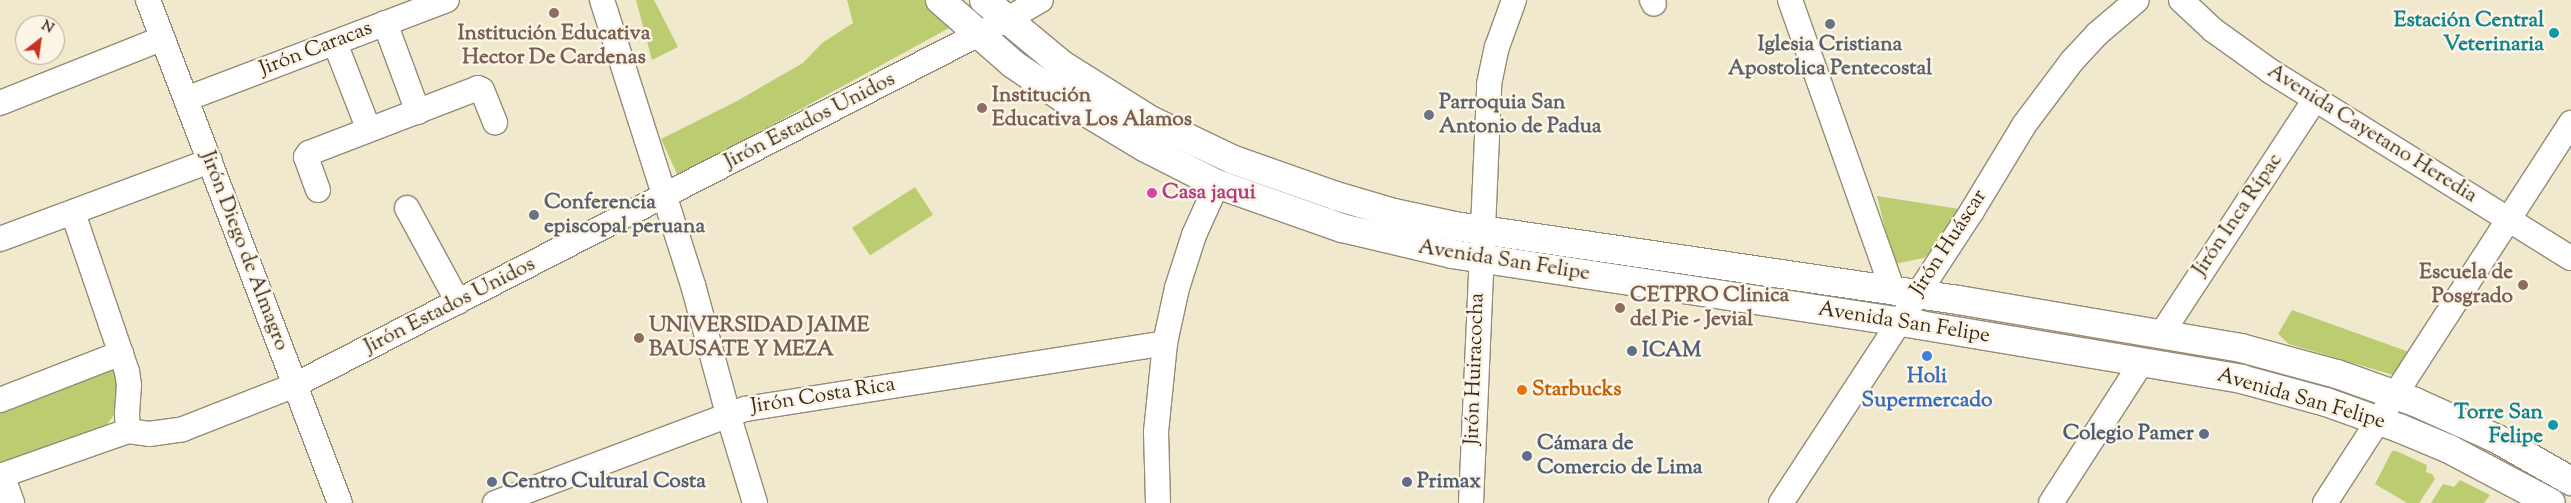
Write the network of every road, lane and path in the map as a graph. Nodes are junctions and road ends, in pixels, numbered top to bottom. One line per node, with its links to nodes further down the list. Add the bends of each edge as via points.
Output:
1 (148, 0): 14 (street, Jirón Diego de Almagro)
2 (447, 0): 12 (street, Jirón Caracas)
3 (602, 0): 26 (street)
4 (940, 0): 13 (main road, Avenida San Felipe)
5 (984, 0): 11 (main road, Avenida San Felipe)
6 (1041, 0): 11 (street, Jirón Estados Unidos)
7 (1514, 0): 30 (street, Jirón Huiracocha, via 1497,47 1489,84)
8 (1790, 0): 34 (street)
9 (2137, 0): 34 (street, Jirón Huáscar, via 2097,34 2048,92)
10 (2181, 0): 17 (street, Avenida Cayetano Heredia, via 2240,50)
11 (1006, 20): 13 (street, Jirón Estados Unidos); 30 (main road, Avenida San Felipe, via 1086,82 1150,120 1234,160 1394,213)
12 (385, 23): 15 (street, Jirón Caracas); 19 (street)
13 (977, 34): 24 (main road, Avenida San Felipe, via 1013,64 1103,123); 26 (street, Jirón Estados Unidos)
14 (163, 38): 16 (street, Jirón Diego de Almagro); 18 (street)
15 (335, 43): 16 (street, Jirón Caracas); 22 (street)
16 (186, 99): 23 (street, Jirón Diego de Almagro)
17 (2315, 99): 29 (street, Avenida Cayetano Heredia); 37 (street, Jirón Inca Rípac)
18 (0, 104)
19 (418, 112): 20 (street, via 478,88 482,90); 22 (street)
20 (495, 122)
21 (2571, 123): 29 (street)
22 (368, 130): 25 (street, via 307,154)
23 (210, 161): 28 (street); 41 (street, Jirón Diego de Almagro)
24 (1216, 184): 32 (main road, Avenida San Felipe, via 1342,228 1407,245); 38 (street, via 1194,235 1177,288)
25 (318, 190)
26 (665, 195): 35 (street, Jirón Estados Unidos); 44 (street)
27 (407, 208): 35 (street)
28 (72, 213): 31 (street); 39 (street)
29 (2510, 220): 33 (street, Avenida Cayetano Heredia); 42 (street)
30 (1482, 229): 32 (street, Jirón Huiracocha); 34 (main road, Avenida San Felipe)
31 (0, 239)
32 (1480, 258): 36 (main road, Avenida San Felipe); 54 (street, Jirón Huiracocha)
33 (2571, 258)
34 (1904, 293): 36 (street, Jirón Huáscar); 37 (main road, Avenida San Felipe)
35 (458, 302): 41 (street, Jirón Estados Unidos)
36 (1898, 322): 40 (main road, Avenida San Felipe); 55 (street, Jirón Huáscar)
37 (2162, 333): 42 (main road, Avenida San Felipe, via 2286,358)
38 (1165, 343): 44 (street, Jirón Costa Rica, via 824,395); 53 (street, via 1156,432)
39 (121, 353): 43 (street); 46 (street, via 129,386)
40 (2142, 362): 45 (main road, Avenida San Felipe, via 2279,388); 56 (street)
41 (295, 385): 46 (street, Jirón Estados Unidos, via 183,430 149,434); 50 (street, Jirón Diego de Almagro)
42 (2396, 394): 45 (street); 48 (main road, Avenida San Felipe, via 2499,440)
43 (0, 400)
44 (728, 414): 51 (street, Jirón Costa Rica); 52 (street)
45 (2379, 420): 57 (street); 58 (main road, Avenida San Felipe, via 2449,449)
46 (128, 431): 47 (street, Jirón Estados Unidos)
47 (1, 476): 49 (street)
48 (2571, 481)
49 (12, 503)
50 (340, 503)
51 (495, 503)
52 (755, 503)
53 (1158, 503)
54 (1470, 503)
55 (1782, 503)
56 (2051, 503)
57 (2325, 503)
58 (2551, 503)

